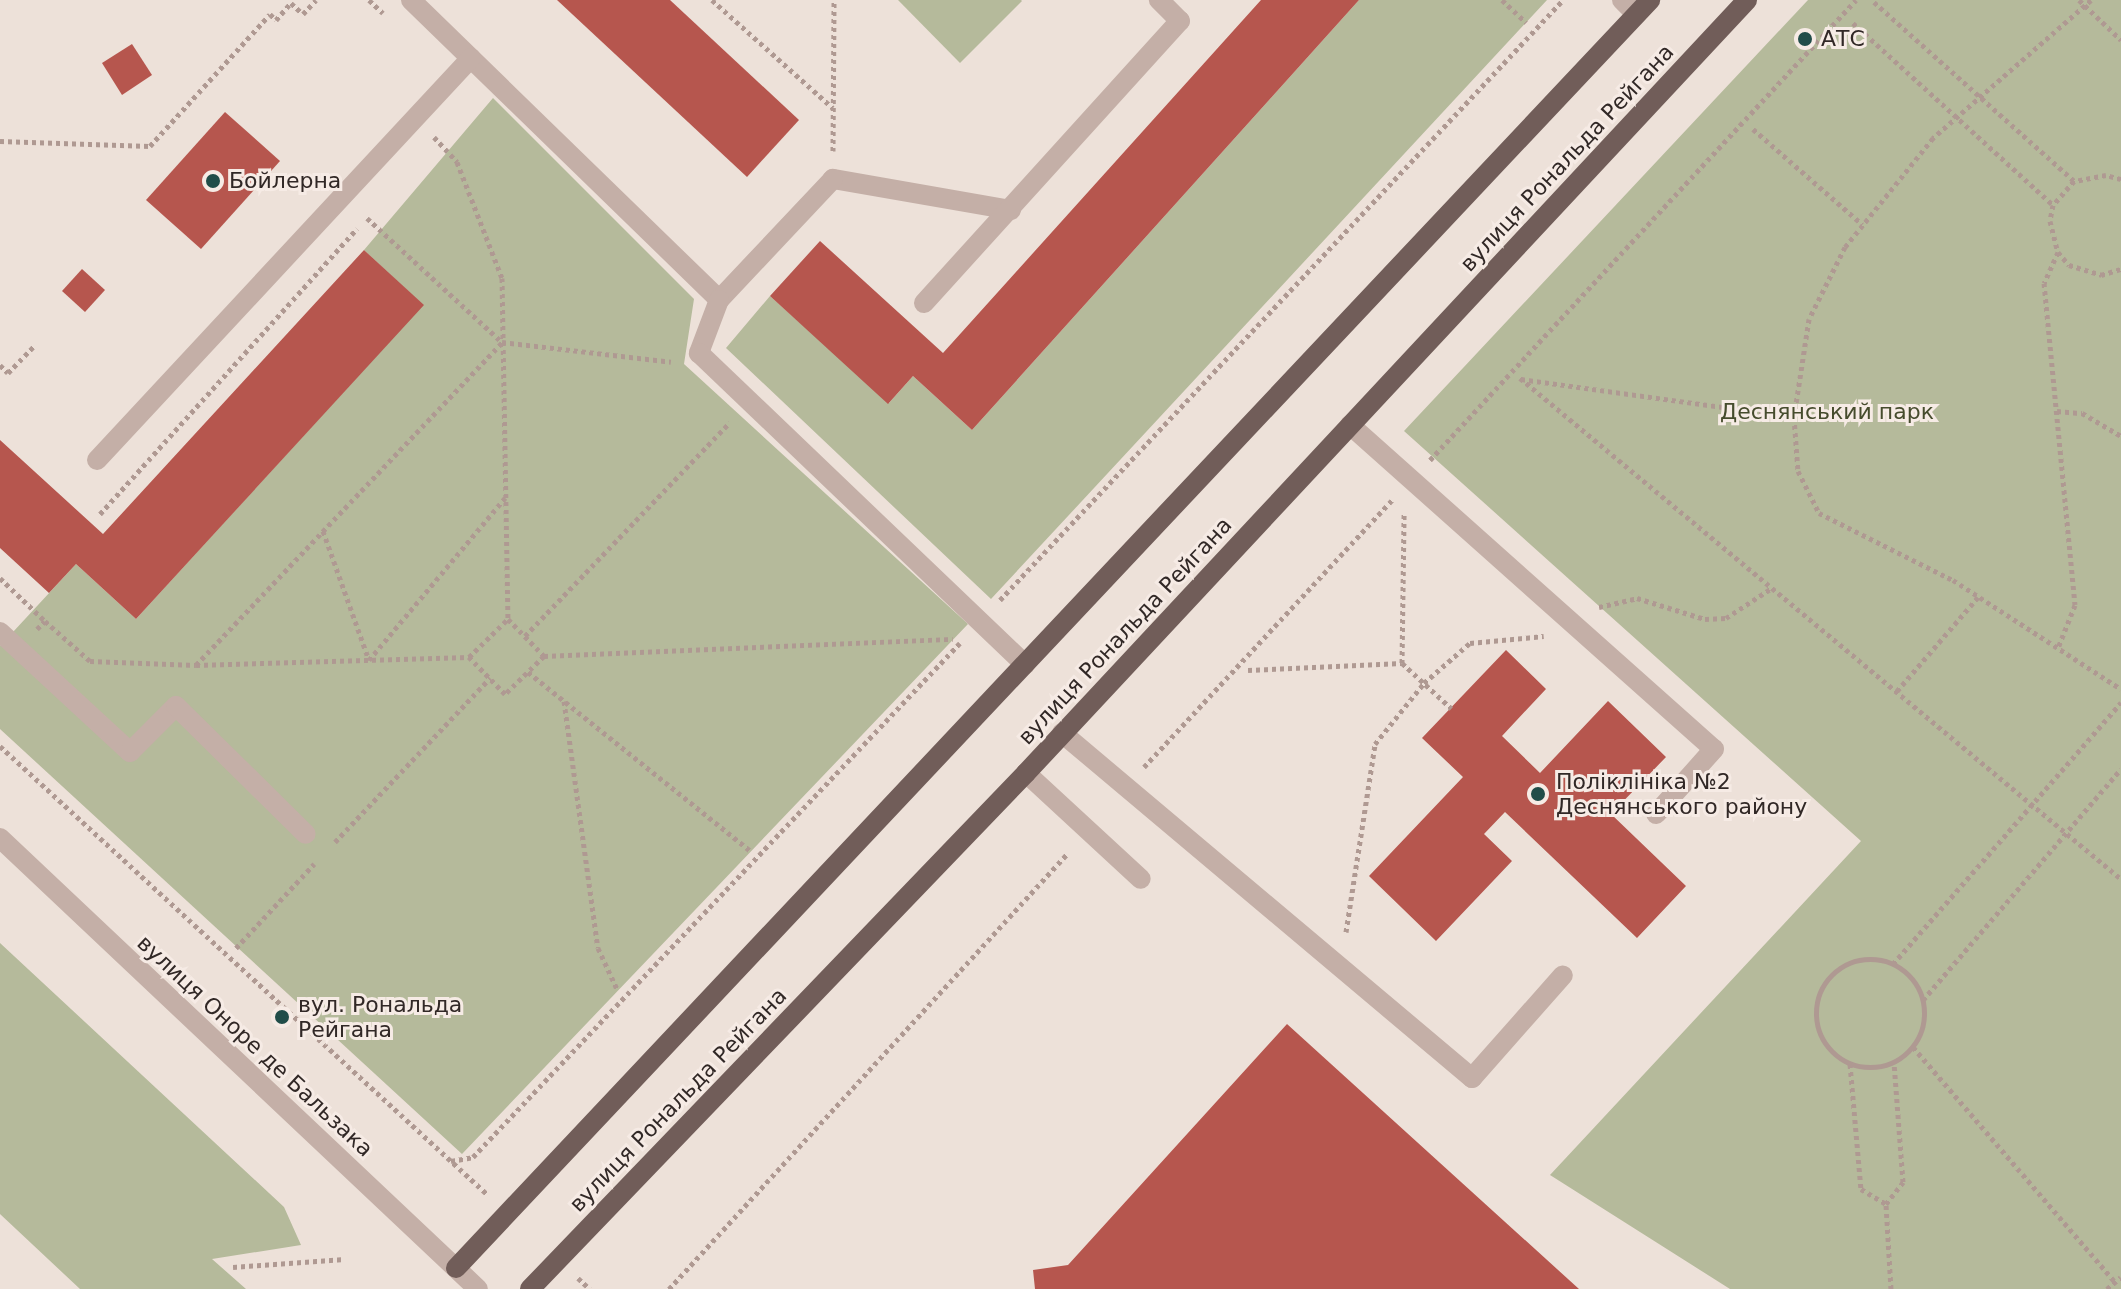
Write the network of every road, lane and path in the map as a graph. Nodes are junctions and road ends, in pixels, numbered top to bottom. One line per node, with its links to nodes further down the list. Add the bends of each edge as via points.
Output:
1 (316, 0): 23 (path, via 303,14 291,3 276,20 270,14 150,146)
2 (411, 0): 17 (street)
3 (712, 0): 19 (path)
4 (834, 0): 19 (path)
5 (1159, 0): 28 (street, via 1180,21)
6 (1502, 0): 14 (path)
7 (1563, 0): 54 (path)
8 (1747, 0): 41 (main road, вулиця Рональда Рейгана)
9 (1856, 0): 44 (path)
10 (2091, 0): 12 (path)
11 (1874, 2): 18 (path)
12 (2082, 2): 16 (path); 18 (path)
13 (1636, 5): 65 (main road, вулиця Рональда Рейгана)
14 (1526, 22)
15 (1853, 23): 20 (path)
16 (2121, 40)
17 (471, 58): 21 (street); 32 (street)
18 (1979, 97): 20 (path); 26 (path)
19 (833, 108): 24 (path)
20 (1956, 116): 27 (path); 29 (path)
21 (416, 117): 34 (path, via 457,162 502,278); 43 (street)
22 (1753, 129): 29 (path)
23 (0, 141)
24 (833, 179): 28 (street); 32 (street)
25 (2121, 179): 26 (path, via 2106,175)
26 (2074, 181): 27 (path)
27 (2053, 205): 30 (path, via 2051,229)
28 (1011, 210): 33 (street)
29 (1862, 224): 40 (path, via 1809,319)
30 (2058, 252): 31 (path, via 2084,272); 39 (path, via 2044,283)
31 (2121, 269)
32 (719, 300): 37 (street, via 699,353)
33 (924, 303)
34 (502, 342): 37 (path); 45 (path); 47 (path, via 369,216); 48 (path)
35 (34, 346): 36 (path, via 8,373)
36 (0, 365)
37 (714, 367): 38 (street)
38 (750, 401): 54 (street); 57 (path)
39 (2057, 411): 42 (path, via 2082,413); 59 (path, via 2075,605)
40 (1794, 417): 50 (path, via 1520,378); 51 (path, via 1798,471 1819,513)
41 (1350, 425): 44 (street); 76 (main road, вулиця Рональда Рейгана)
42 (2121, 436)
43 (97, 460)
44 (1411, 479): 55 (street); 80 (path)
45 (506, 497): 52 (path); 63 (path)
46 (1404, 503): 64 (path)
47 (100, 514)
48 (323, 531): 63 (path); 66 (path)
49 (0, 578): 53 (path)
50 (1772, 588): 55 (path, via 1726,618 1705,619 1637,598 1604,605); 72 (path)
51 (1978, 597): 59 (path); 72 (path)
52 (508, 619): 57 (path); 62 (path)
53 (45, 621): 60 (path); 66 (path, via 90,661)
54 (981, 621): 65 (street); 101 (path, via 473,1157)
55 (1572, 622): 70 (path, via 1540,639 1470,643); 82 (street, via 1714,749)
56 (0, 632): 60 (street)
57 (525, 636): 61 (path)
58 (953, 639): 61 (path)
59 (2058, 648): 71 (path)
60 (19, 649): 85 (street, via 130,752 176,706)
61 (544, 656): 68 (path)
62 (469, 657): 63 (path); 69 (path)
63 (369, 660): 66 (path)
64 (1402, 663): 67 (path); 70 (path)
65 (1025, 664): 103 (main road, вулиця Рональда Рейгана)
66 (196, 665)
67 (1248, 670)
68 (528, 672): 69 (path, via 505,694); 73 (path)
69 (490, 678): 87 (path)
70 (1424, 683): 75 (path); 94 (path, via 1375,744)
71 (2121, 689)
72 (1897, 691): 81 (path)
73 (564, 701): 88 (path); 96 (path, via 598,948)
74 (2121, 703): 81 (path)
75 (1451, 708)
76 (1062, 733): 79 (main road, вулиця Рональда Рейгана); 80 (street)
77 (0, 746): 101 (path)
78 (2121, 769): 84 (path)
79 (1026, 773): 83 (street); 105 (main road, вулиця Рональда Рейгана)
80 (1125, 788): 94 (street)
81 (2031, 804): 84 (path); 93 (path)
82 (1656, 814)
83 (1088, 831): 90 (street); 113 (path)
84 (2065, 833): 91 (path); 97 (path)
85 (306, 834)
86 (0, 838): 107 (street, вулиця Оноре де Бальзака)
87 (331, 846)
88 (751, 851)
89 (321, 857): 92 (path)
90 (1141, 879)
91 (2121, 879)
92 (236, 948)
93 (1893, 964): 97 (path); 100 (path, via 1876,959 1843,966 1821,991 1816,1008 1824,1041)
94 (1341, 969): 95 (street, via 1472,1078)
95 (1563, 975)
96 (618, 991)
97 (1923, 1000): 98 (path, via 1925,1016)
98 (1913, 1047): 99 (path); 109 (path)
99 (1894, 1062): 100 (path); 102 (path, via 1903,1182)
100 (1850, 1064): 102 (path, via 1861,1189)
101 (451, 1161): 103 (path)
102 (1886, 1204): 114 (path)
103 (508, 1213): 107 (main road, вулиця Рональда Рейгана)
104 (345, 1259): 106 (path)
105 (558, 1259): 111 (main road, вулиця Рональда Рейгана); 112 (path)
106 (233, 1267)
107 (456, 1268): 110 (street, вулиця Оноре де Бальзака)
108 (2121, 1277): 109 (path)
109 (2114, 1281): 115 (path)
110 (478, 1289)
111 (530, 1289)
112 (590, 1289)
113 (669, 1289)
114 (1891, 1289)
115 (2107, 1289)

